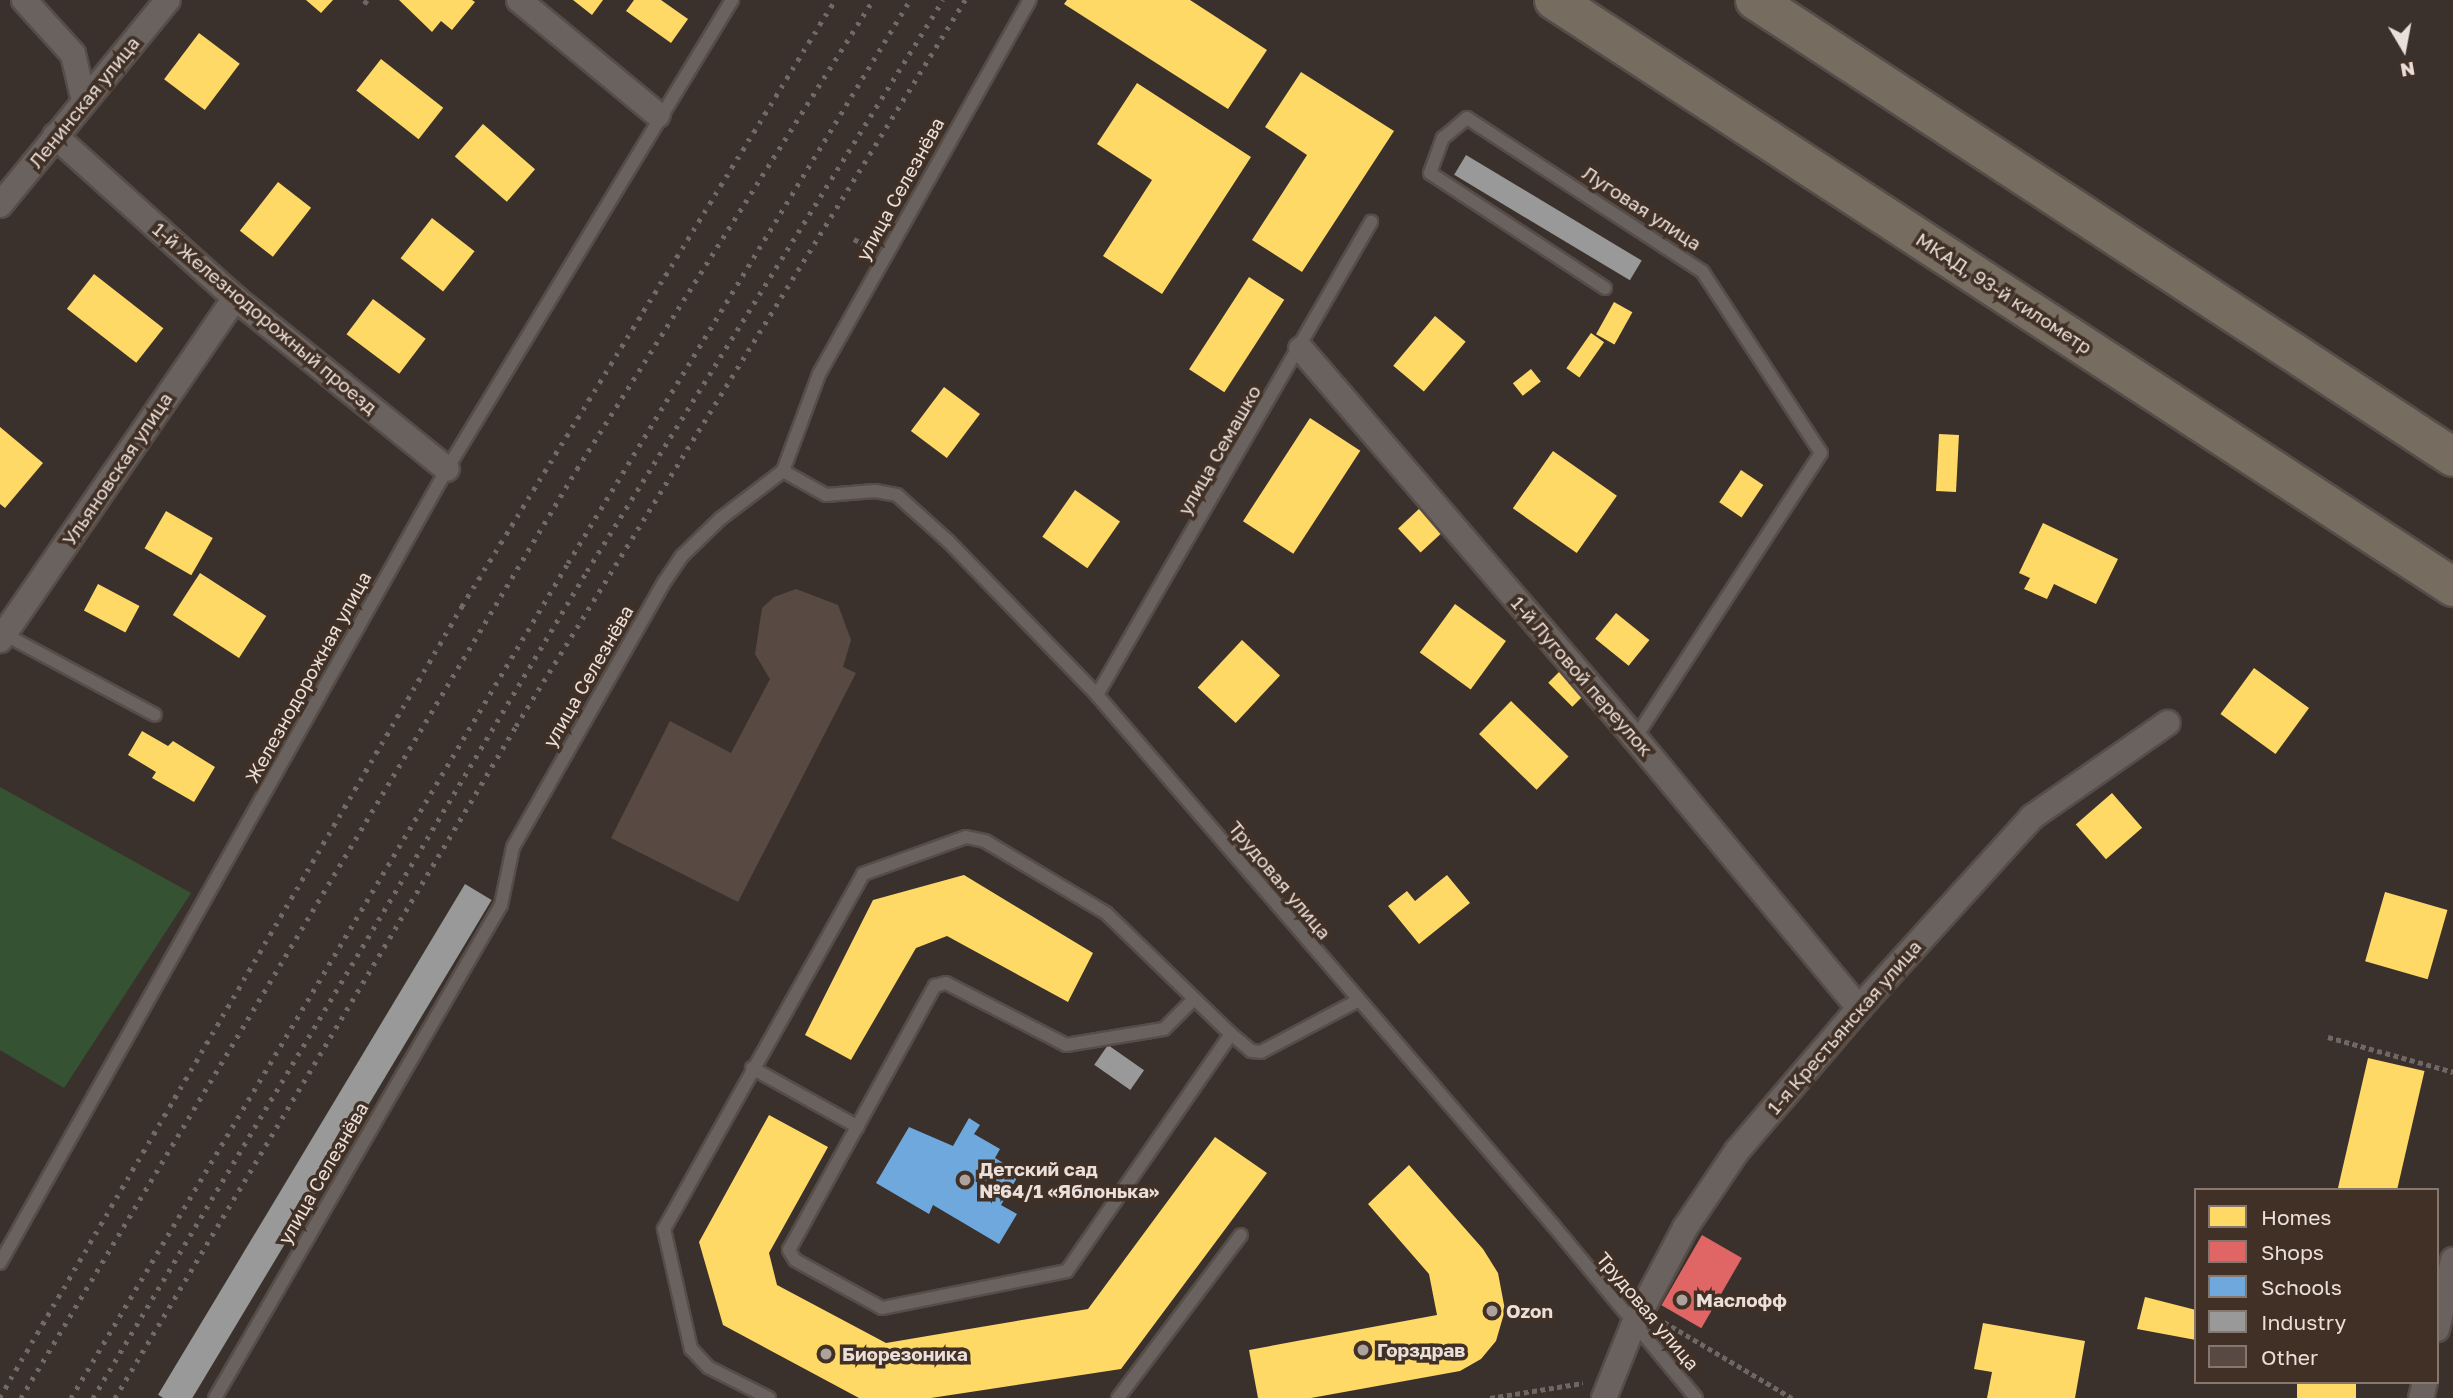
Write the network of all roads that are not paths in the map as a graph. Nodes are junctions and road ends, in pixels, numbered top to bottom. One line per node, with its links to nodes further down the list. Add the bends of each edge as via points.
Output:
1 (24, 0): 8 (street, via 72,54)
2 (168, 0): 8 (street, Ленинская улица)
3 (732, 0): 9 (lane, Железнодорожная улица)
4 (1030, 0): 18 (lane, улица Селезнёва, via 819,374)
5 (1554, 0): 19 (highway, МКАД, 93-й километр)
6 (1755, 0): 16 (highway)
7 (524, 2): 9 (street)
8 (84, 101): 10 (street, Ленинская улица)
9 (658, 115): 17 (lane, Железнодорожная улица)
10 (55, 136): 11 (street, Ленинская улица); 14 (street, 1-й Железнодорожный проезд)
11 (0, 205)
12 (1371, 222): 15 (lane, улица Семашко)
13 (1605, 288): 24 (lane, Луговая улица, via 1430,173 1443,138 1467,118 1702,271 1821,453)
14 (235, 298): 17 (street, 1-й Железнодорожный проезд); 20 (street, Ульяновская улица)
15 (1301, 349): 21 (lane, улица Семашко); 24 (street, 1-й Луговой переулок)
16 (2453, 457)
17 (447, 469): 33 (lane, Железнодорожная улица)
18 (783, 471): 21 (lane, Трудовая улица, via 826,495 875,491 897,495); 37 (lane, улица Селезнёва, via 720,519 682,556 665,581 513,847 501,905)
19 (2453, 586)
20 (2, 637): 22 (lane)
21 (1097, 695): 26 (lane, Трудовая улица)
22 (155, 715)
23 (2167, 723): 27 (street, 1-я Крестьянская улица, via 2032,817)
24 (1636, 738): 27 (street, 1-й Луговой переулок)
25 (1192, 1001): 28 (lane); 29 (lane, via 1106,913 985,841 966,837 863,874); 30 (lane, via 1164,1030 1066,1045 940,983)
26 (1357, 1001): 28 (lane, via 1261,1052 1251,1051); 34 (lane, Трудовая улица)
27 (1859, 1008): 34 (street, 1-я Крестьянская улица, via 1737,1150 1685,1228)
28 (1231, 1034): 30 (lane, via 1071,1266 1056,1276 884,1308 795,1260 790,1246)
29 (752, 1068): 30 (lane); 38 (lane, via 664,1229 691,1349 708,1367)
30 (858, 1127)
31 (1241, 1235): 39 (lane)
32 (2453, 1260): 35 (street)
33 (0, 1263)
34 (1637, 1317): 36 (street, 1-я Крестьянская улица); 40 (lane, Трудовая улица)
35 (2439, 1320)
36 (1608, 1388)
37 (215, 1398)
38 (769, 1398)
39 (1118, 1398)
40 (1696, 1398)

